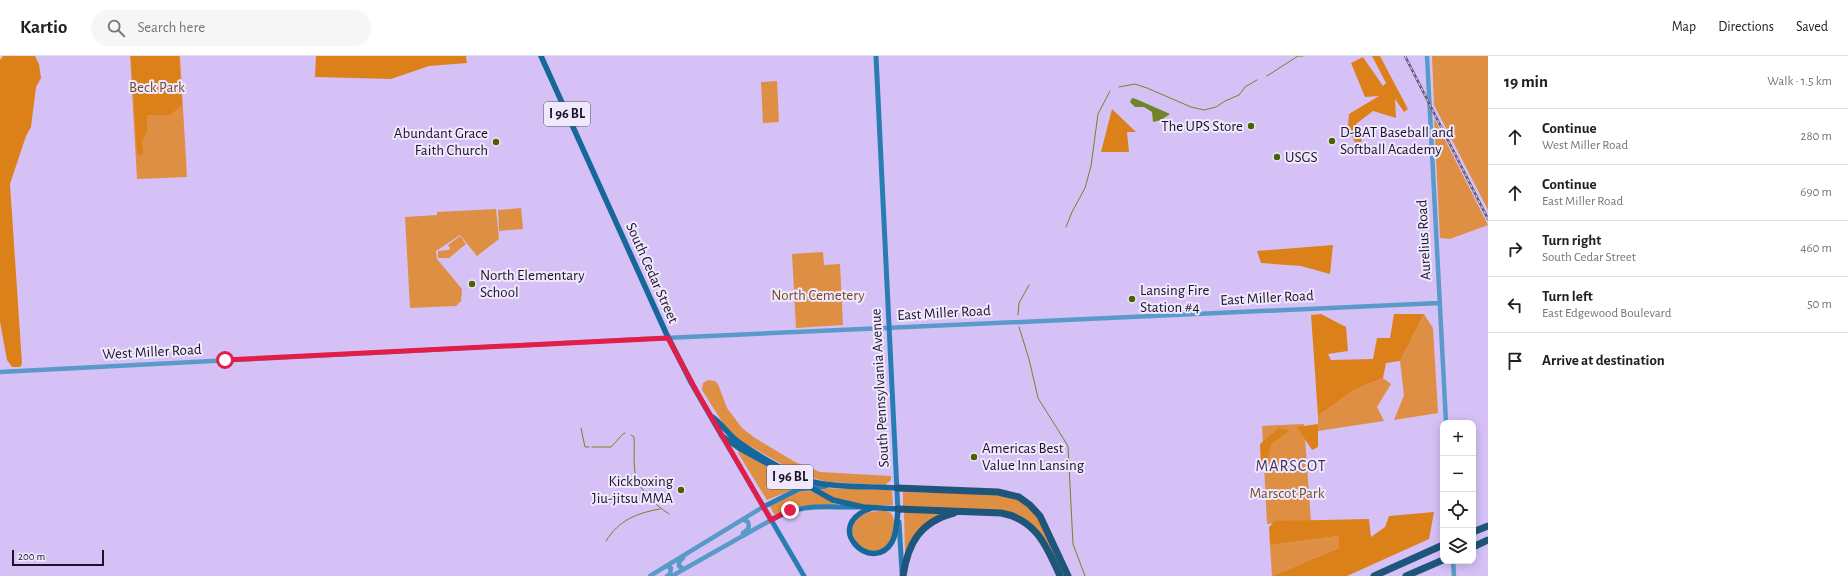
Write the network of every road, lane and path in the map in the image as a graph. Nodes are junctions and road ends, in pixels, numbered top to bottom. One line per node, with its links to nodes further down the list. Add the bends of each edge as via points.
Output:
1 (541, 56): 6 (main road, South Cedar Street / I 96 BL)
2 (876, 56): 5 (main road, South Pennsylvania Avenue)
3 (1427, 56): 4 (street, Aurelius Road)
4 (1439, 303): 5 (street, East Miller Road); 10 (street, Aurelius Road)
5 (890, 328): 6 (street, East Miller Road); 14 (main road, South Pennsylvania Avenue)
6 (668, 338): 7 (street, East Miller Road); 9 (main road, South Cedar Street / I 96 BL)
7 (354, 354): 8 (street, West Miller Road)
8 (0, 372)
9 (709, 415): 11 (main road, South Cedar Street / I 96 BL); 12 (main road, I 96 BL, via 718,420 734,439 749,449 804,479)
10 (1446, 420)
11 (722, 436): 13 (main road, I 96 BL); 15 (main road, South Cedar Street)
12 (831, 485): 13 (main road); 14 (main road, I 96 BL)
13 (809, 487): 15 (main road, via 790,493); 16 (main road, I 96 BL, via 836,502)
14 (897, 488): 18 (main road, South Pennsylvania Avenue); 41 (highway, I 96 BL, via 998,492 1019,497 1040,516)
15 (763, 507): 20 (street); 21 (main road, South Cedar Street)
16 (863, 507): 17 (main road, I 96 BL); 21 (main road, via 804,507 787,511)
17 (872, 508): 18 (main road, I 96 BL); 18 (main road, via 857,515 851,523 850,532 858,548 872,553 883,551 891,544 895,535)
18 (898, 509): 19 (highway, I 96 BL); 39 (main road, South Pennsylvania Avenue)
19 (964, 511): 39 (highway, via 934,520 919,532 906,555); 40 (highway, I 96 BL, via 1006,514 1028,523 1044,541)
20 (743, 519): 24 (street); 28 (street, via 748,522 747,531)
21 (771, 520): 28 (street); 38 (main road, South Cedar Street)
22 (1488, 526): 23 (highway)
23 (1476, 531)
24 (712, 538): 31 (street); 32 (street, via 680,560 679,566)
25 (1488, 540): 27 (highway)
26 (1440, 546): 42 (highway)
27 (1476, 546)
28 (717, 551): 32 (street)
29 (1440, 561): 43 (highway)
30 (1453, 564): 44 (street)
31 (666, 566): 33 (street); 36 (street, via 672,570)
32 (684, 569): 37 (street)
33 (659, 570): 34 (street); 35 (street)
34 (650, 576)
35 (655, 576)
36 (667, 576)
37 (672, 576)
38 (804, 576)
39 (903, 576)
40 (1060, 576)
41 (1068, 576)
42 (1374, 576)
43 (1406, 576)
44 (1454, 576)

